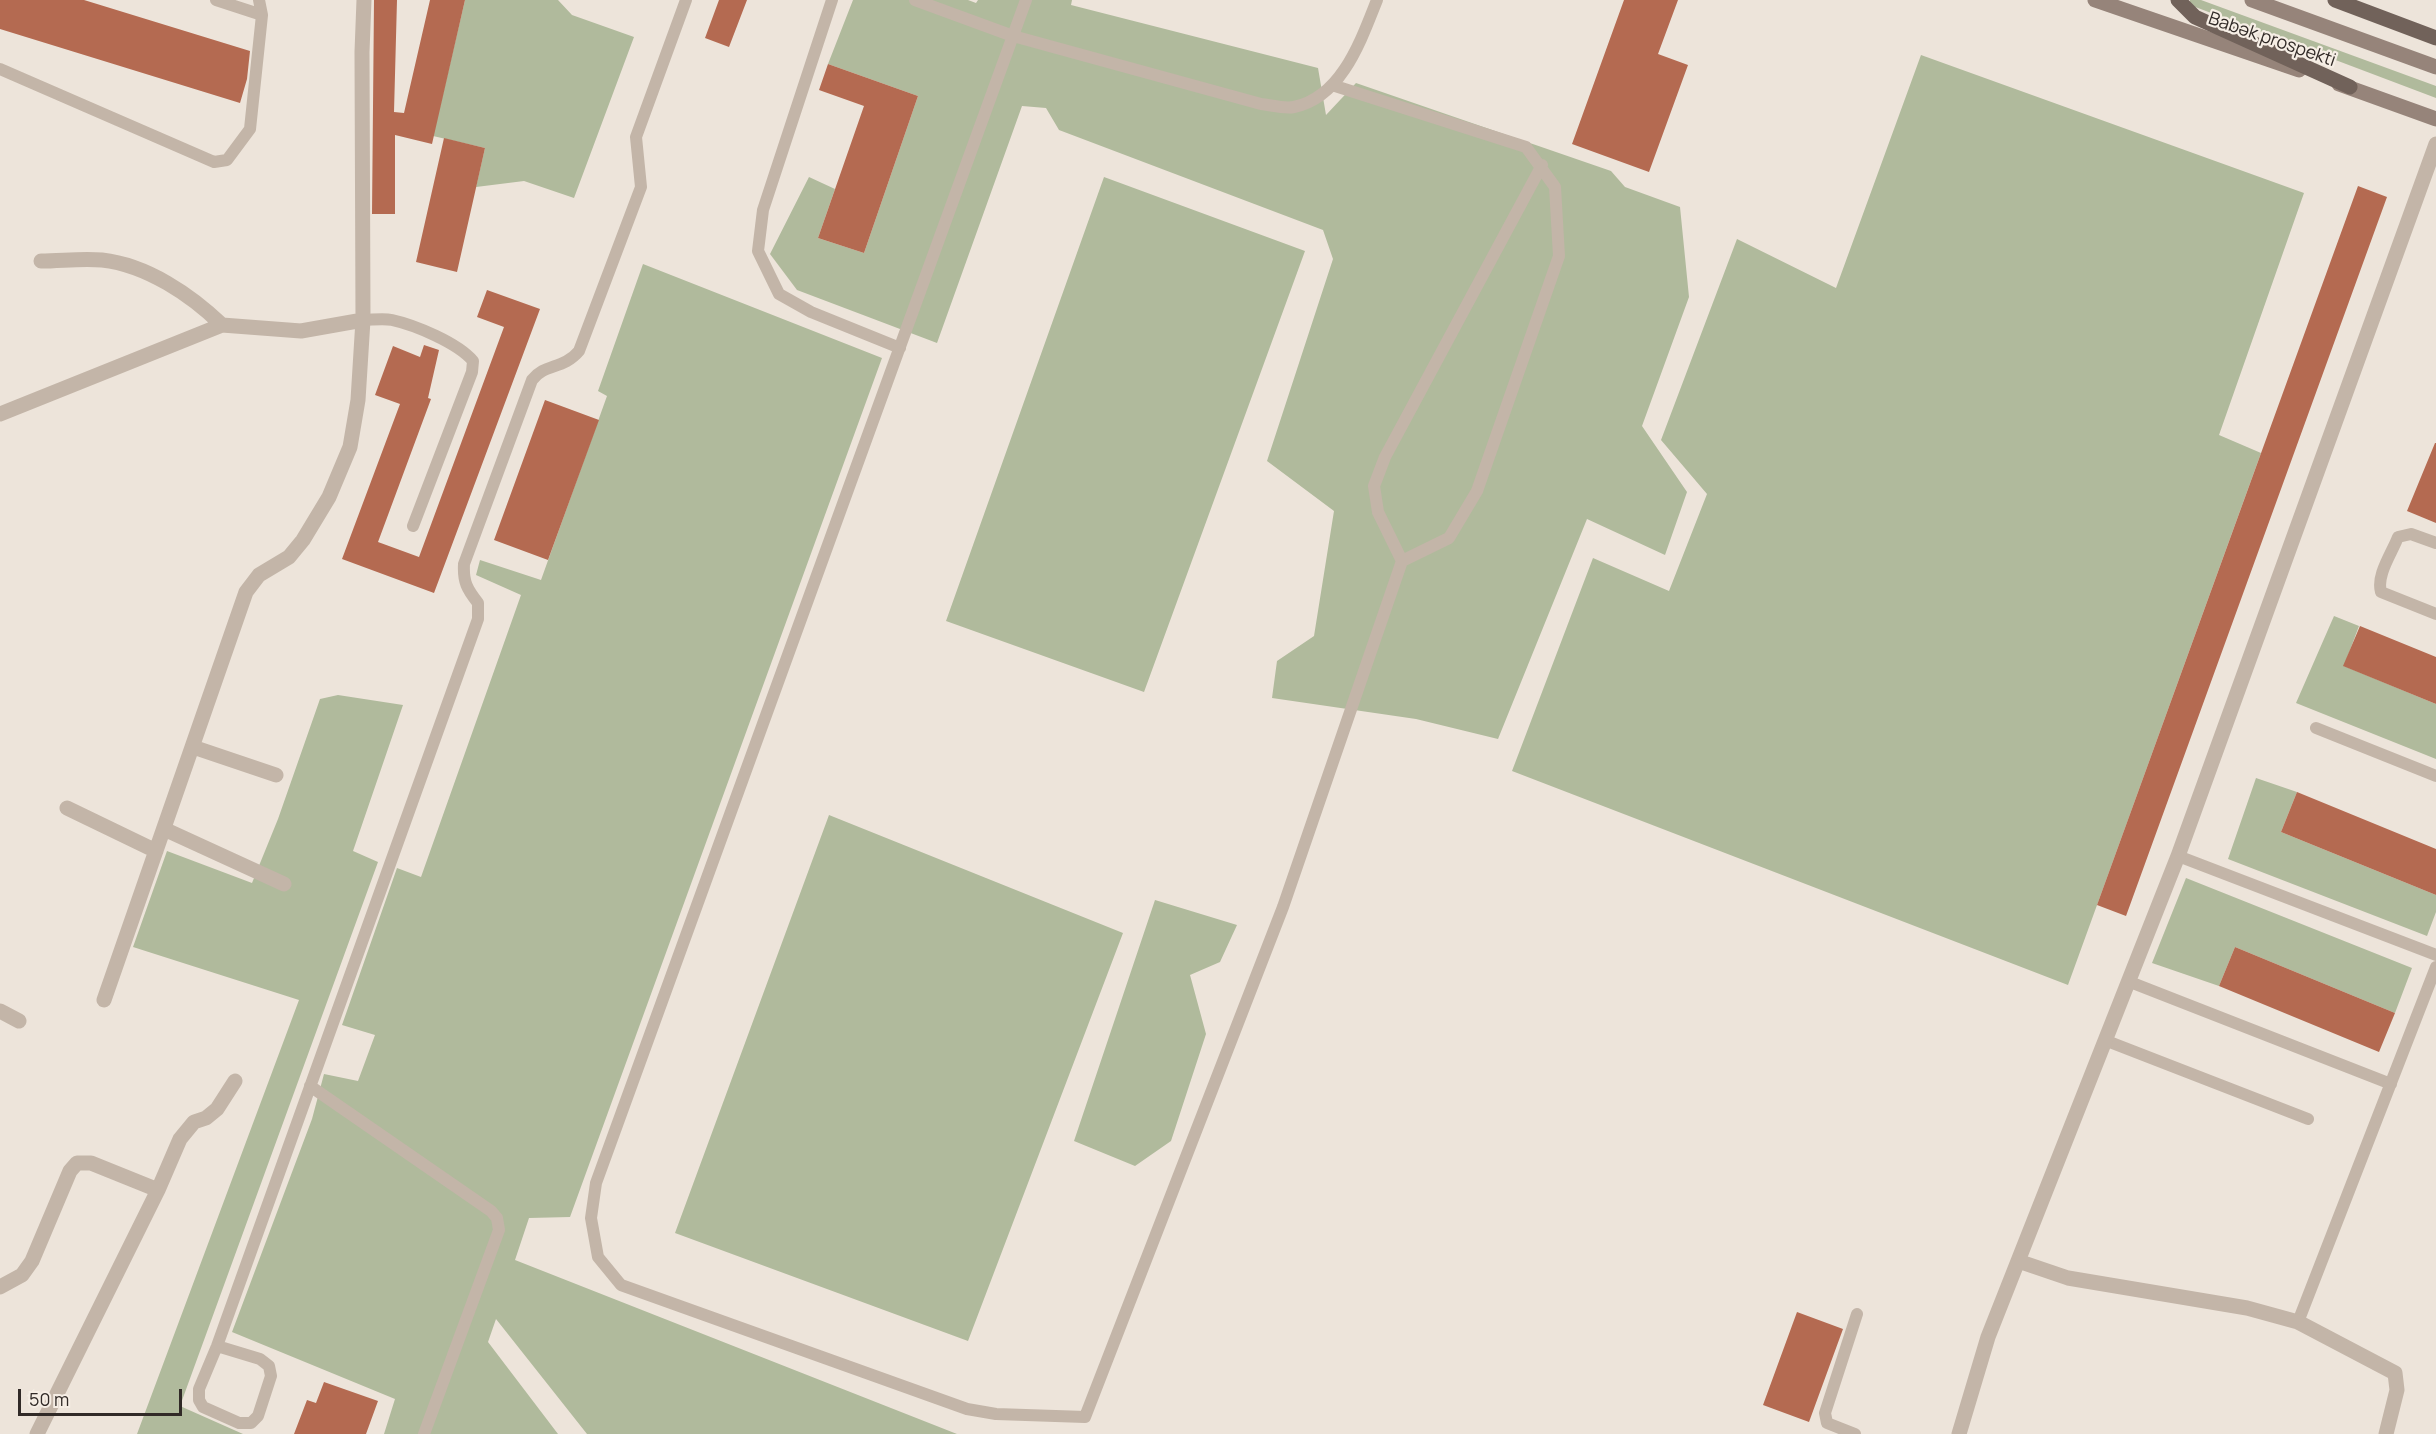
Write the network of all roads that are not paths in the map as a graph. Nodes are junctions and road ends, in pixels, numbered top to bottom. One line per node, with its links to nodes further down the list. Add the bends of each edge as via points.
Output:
1 (216, 0): 13 (lane)
2 (259, 0): 13 (lane)
3 (364, 0): 24 (street)
4 (686, 0): 51 (lane, via 636,136 641,187 579,351 570,362 539,372 532,380 464,564 463,578 478,603 478,619)
5 (832, 0): 26 (lane, via 763,210 758,251 778,294 811,312)
6 (915, 0): 14 (lane)
7 (1026, 0): 14 (lane)
8 (1377, 0): 18 (lane, via 1354,55)
9 (2095, 0): 19 (main road, Babək prospekti)
10 (2178, 0): 19 (main road, via 2195,18)
11 (2252, 0): 16 (main road)
12 (2335, 0): 15 (main road)
13 (262, 15): 17 (lane, via 250,129 227,160 213,162)
14 (1013, 36): 18 (lane, via 1261,104 1292,108); 26 (lane)
15 (2436, 38)
16 (2436, 67)
17 (0, 69)
18 (1332, 85): 22 (lane, via 1527,147)
19 (2350, 87): 20 (main road, Babək prospekti)
20 (2436, 119)
21 (2436, 144): 39 (street)
22 (1542, 165): 30 (lane, via 1385,457 1374,486 1378,512); 30 (lane, via 1555,187 1559,256 1485,469 1477,491 1449,538)
23 (41, 261): 25 (street, via 103,260 141,272 179,289)
24 (363, 320): 25 (street, via 301,331); 28 (lane, via 391,320 448,342 465,351 473,361); 33 (street, via 358,400 350,447 329,497 303,540 289,557 259,575 246,592)
25 (222, 325): 27 (street)
26 (900, 348): 30 (lane, via 596,1183 591,1218 598,1257 621,1285 967,1409 996,1414 1085,1417 1283,907)
27 (0, 414)
28 (413, 526)
29 (2436, 543): 31 (lane, via 2411,534 2398,537 2380,577 2380,587 2382,592)
30 (1402, 561)
31 (2436, 614)
32 (2316, 728): 35 (lane)
33 (193, 747): 34 (street); 37 (street)
34 (276, 775)
35 (2436, 776)
36 (67, 808): 38 (street)
37 (164, 829): 38 (street); 40 (street)
38 (156, 851): 45 (street)
39 (2178, 856): 41 (lane); 44 (street)
40 (284, 884)
41 (2436, 955)
42 (2436, 967): 43 (lane)
43 (2433, 981): 50 (lane)
44 (2130, 982): 48 (street); 50 (lane)
45 (104, 1000)
46 (0, 1011): 47 (street)
47 (19, 1021)
48 (2107, 1041): 52 (lane); 54 (street)
49 (235, 1082): 53 (street, via 217,1109 194,1122 180,1139)
50 (2391, 1084): 57 (lane)
51 (310, 1086): 58 (lane); 60 (lane, via 497,1218 499,1230)
52 (2307, 1119)
53 (158, 1190): 55 (street, via 91,1163 77,1163 70,1171 32,1261 22,1275); 59 (street)
54 (2018, 1261): 57 (street, via 2067,1278 2247,1308); 62 (street, via 1988,1337)
55 (1, 1281)
56 (1857, 1314): 61 (lane, via 1825,1413 1827,1423)
57 (2298, 1322): 63 (street, via 2395,1373 2397,1390)
58 (218, 1346): 58 (lane, via 260,1359 268,1366 272,1376 258,1416 251,1422 239,1422 203,1407 199,1400 199,1389)
59 (37, 1434)
60 (424, 1434)
61 (1855, 1434)
62 (1959, 1434)
63 (2386, 1434)

